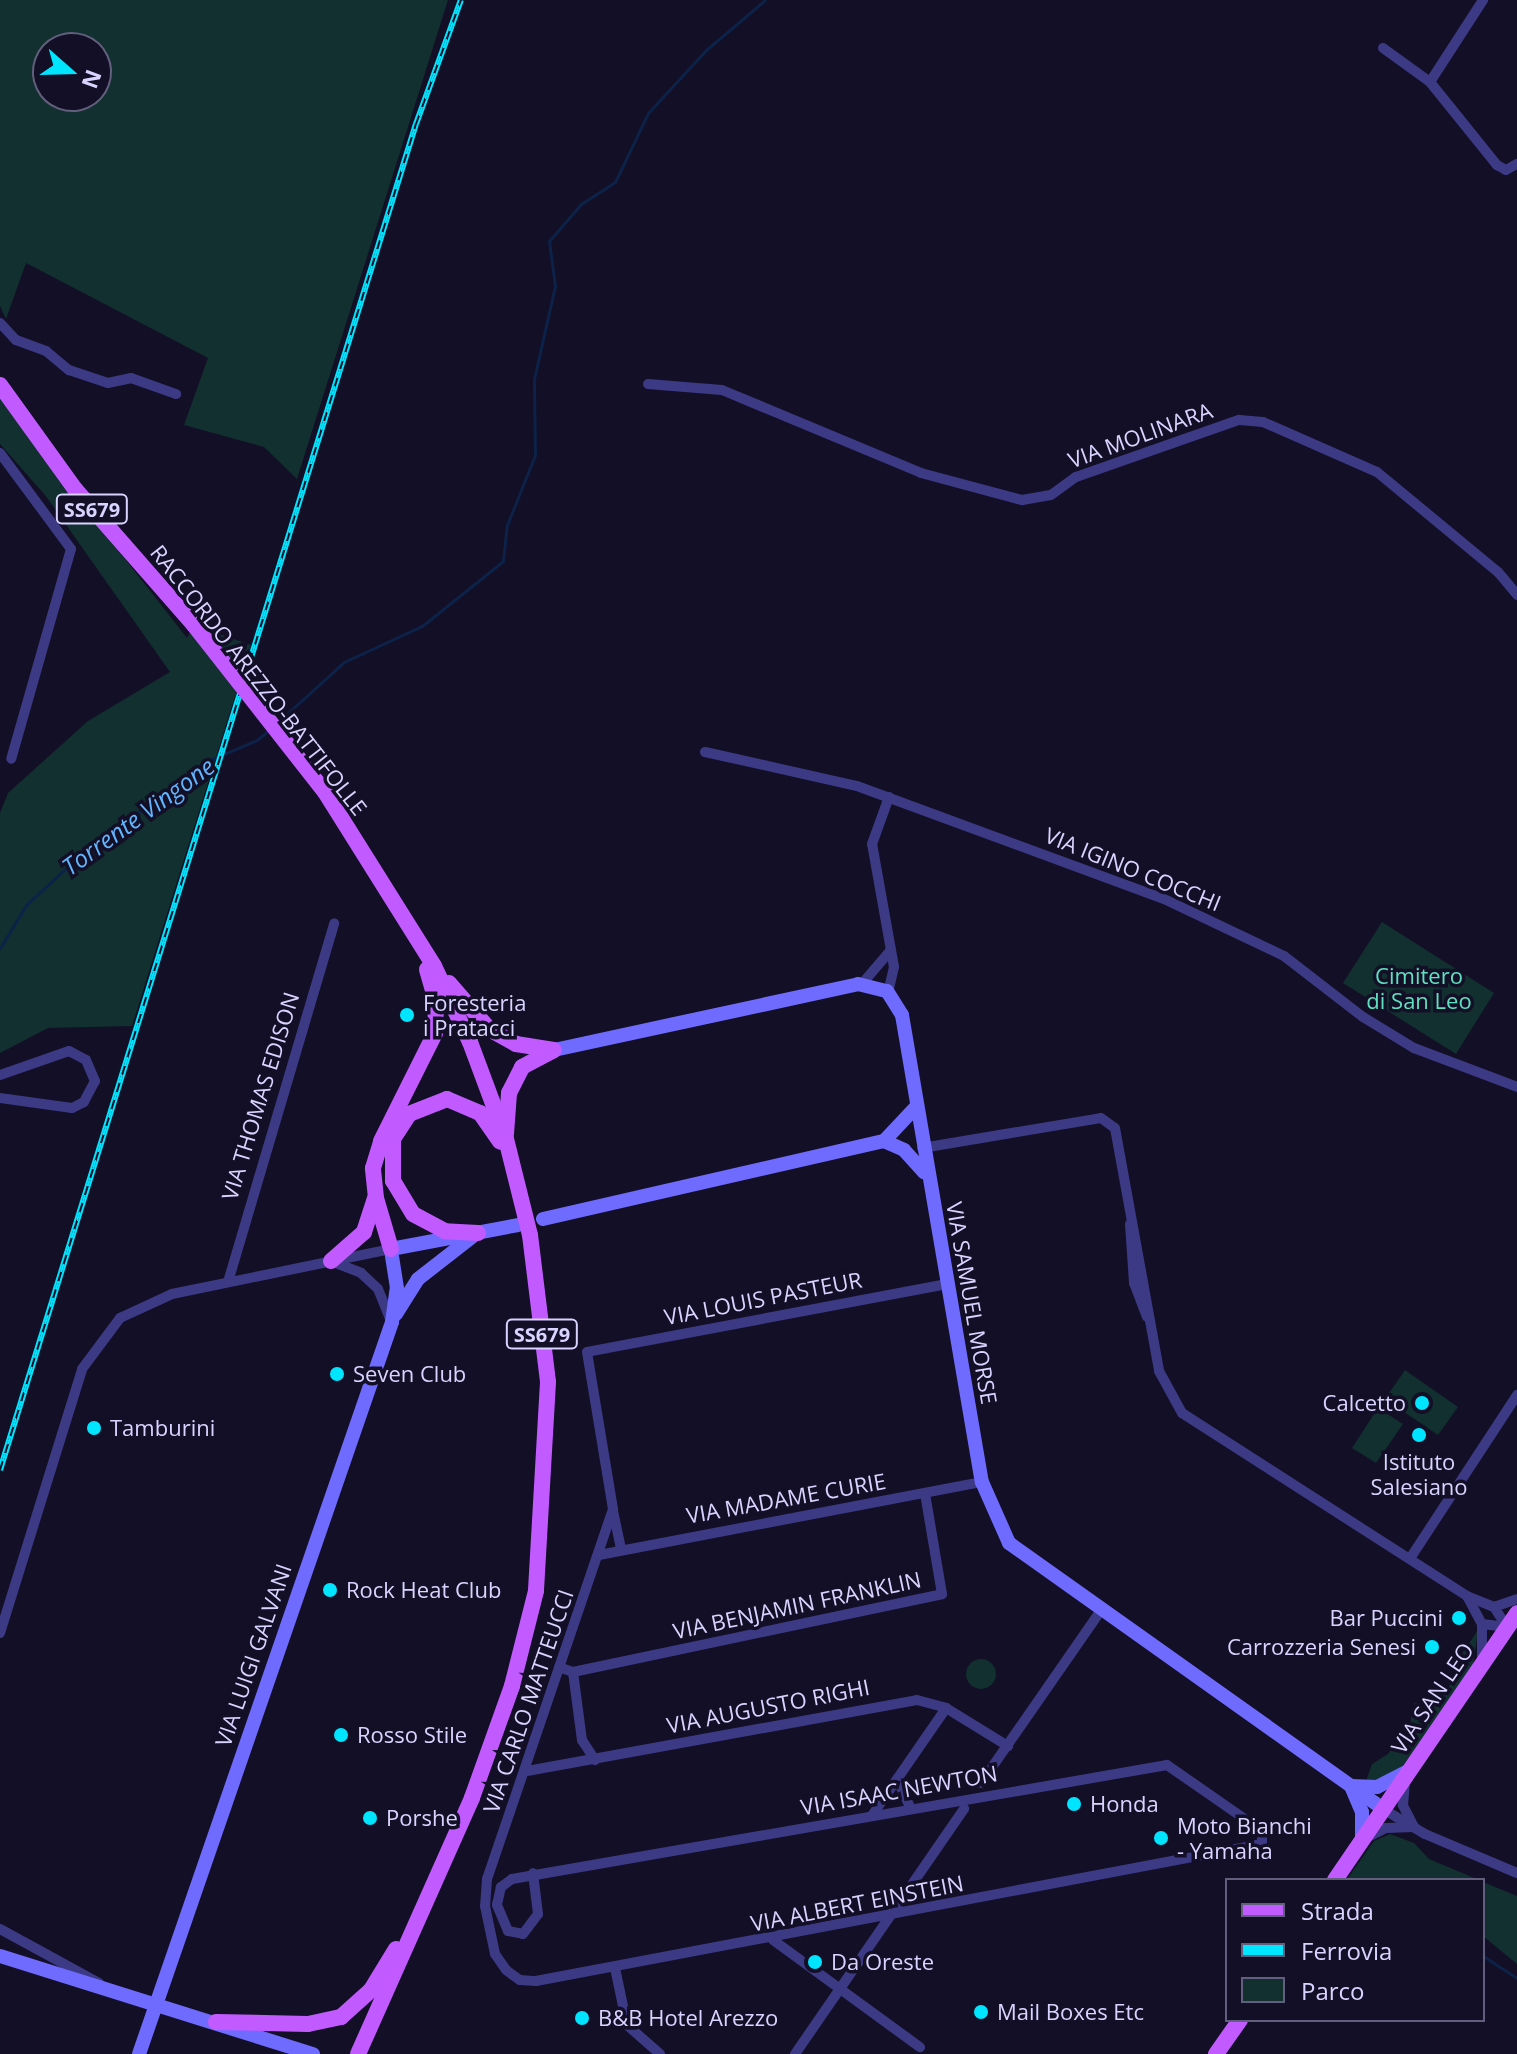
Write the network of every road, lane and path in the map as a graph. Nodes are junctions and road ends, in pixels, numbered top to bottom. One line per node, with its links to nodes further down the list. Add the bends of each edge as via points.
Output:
1 (1483, 0): 3 (street)
2 (1383, 48): 3 (street)
3 (1430, 82): 4 (street, via 1497,165 1506,170)
4 (1517, 164)
5 (0, 323): 8 (street, via 16,340 46,351 69,370 108,383 131,378)
6 (648, 384): 10 (street, VIA MOLINARA, via 722,390 907,467 1022,500 1051,495 1076,477 1239,420 1263,422 1377,472 1498,572)
7 (0, 385): 15 (main road, RACCORDO AREZZO-BATTIFOLLE / SS679, bridge, via 75,489 194,625 325,792)
8 (176, 394)
9 (0, 453): 12 (street, via 71,549)
10 (1517, 595)
11 (705, 752): 13 (street, VIA IGINO COCCHI)
12 (11, 759)
13 (889, 797): 16 (street, via 872,844); 24 (street, VIA IGINO COCCHI, via 1162,898 1284,956 1363,1017 1414,1048)
14 (334, 923): 41 (street, VIA THOMAS EDISON)
15 (422, 948): 17 (main road, RACCORDO AREZZO-BATTIFOLLE / SS679); 35 (main road, via 436,1001 435,1033 376,1153)
16 (892, 948): 18 (street); 19 (street); 20 (street)
17 (434, 966): 22 (main road, via 489,1029 516,1044); 29 (main road, RACCORDO AREZZO-BATTIFOLLE / SS679, via 470,1042)
18 (894, 967): 20 (street); 21 (street)
19 (861, 985): 20 (street); 22 (street)
20 (883, 991): 21 (street, VIA SAMUEL MORSE)
21 (902, 1015): 26 (street, VIA SAMUEL MORSE)
22 (554, 1050): 29 (main road, via 522,1067 509,1093)
23 (0, 1075): 25 (street, via 69,1051 86,1060 95,1081 84,1102 72,1108)
24 (1517, 1087)
25 (0, 1098)
26 (915, 1108): 27 (street); 30 (street, VIA SAMUEL MORSE)
27 (901, 1129): 30 (street); 31 (street)
28 (393, 1139): 33 (main road, via 409,1114 447,1099 480,1113); 38 (main road, via 393,1181 413,1214 445,1231); 39 (main road, via 383,1173)
29 (506, 1139): 33 (main road, RACCORDO AREZZO-BATTIFOLLE / SS679)
30 (920, 1139): 32 (street); 34 (street, VIA SAMUEL MORSE); 51 (street, via 1101,1118 1115,1128 1129,1198 1134,1283 1159,1371 1182,1413)
31 (884, 1141): 32 (street); 36 (street)
32 (904, 1150): 34 (street)
33 (511, 1157): 80 (main road, RACCORDO AREZZO-BATTIFOLLE / SS679, via 530,1235 548,1382 536,1591 512,1686 472,1798)
34 (927, 1179): 42 (street, VIA SAMUEL MORSE)
35 (376, 1198): 39 (main road); 40 (main road, via 364,1232)
36 (543, 1219)
37 (518, 1225): 38 (street)
38 (478, 1233): 39 (street); 43 (street, VIA LUIGI GALVANI, via 418,1279)
39 (390, 1245): 40 (street); 43 (street, VIA LUIGI GALVANI, via 397,1288)
40 (331, 1261): 41 (street); 43 (street, via 361,1273 378,1289)
41 (228, 1282): 58 (street, via 143,1303 99,1339 82,1369)
42 (947, 1284): 44 (street, VIA LOUIS PASTEUR); 46 (street, VIA SAMUEL MORSE)
43 (392, 1322): 89 (street, VIA LUIGI GALVANI)
44 (587, 1352): 48 (street, VIA CARLO MATTEUCCI)
45 (1517, 1395): 51 (street)
46 (982, 1482): 47 (street, VIA MADAME CURIE); 55 (street, VIA SAMUEL MORSE, via 1009,1543)
47 (925, 1493): 49 (street, VIA MADAME CURIE); 61 (street, VIA BENJAMIN FRANKLIN, via 942,1594)
48 (613, 1509): 49 (street, VIA CARLO MATTEUCCI); 50 (street, VIA CARLO MATTEUCCI)
49 (621, 1548): 50 (street, VIA MADAME CURIE)
50 (599, 1555): 60 (street, VIA CARLO MATTEUCCI)
51 (1411, 1557): 52 (street)
52 (1467, 1596): 54 (street); 57 (street)
53 (1517, 1599): 54 (street)
54 (1494, 1607): 56 (street)
55 (1100, 1612): 63 (street); 69 (street, VIA SAMUEL MORSE)
56 (1512, 1620): 57 (street); 59 (main road, VIA SAN LEO)
57 (1482, 1624): 59 (street)
58 (0, 1633)
59 (1482, 1664): 65 (main road, VIA SAN LEO)
60 (559, 1667): 61 (street); 66 (street, VIA CARLO MATTEUCCI)
61 (573, 1672): 64 (street, via 582,1740)
62 (946, 1708): 63 (street, VIA AUGUSTO RIGHI); 64 (street, VIA AUGUSTO RIGHI, via 917,1700 885,1703); 67 (street)
63 (1008, 1746): 68 (street)
64 (595, 1760): 66 (street, VIA AUGUSTO RIGHI)
65 (1409, 1770): 69 (street, via 1377,1787); 72 (main road, VIA SAN LEO); 75 (street, via 1403,1805)
66 (527, 1771): 81 (street, VIA CARLO MATTEUCCI, via 487,1879)
67 (897, 1779): 70 (street); 73 (street)
68 (981, 1783)
69 (1351, 1786): 72 (street, VIA SAMUEL MORSE); 76 (street, via 1362,1812)
70 (910, 1807): 73 (street, VIA ISAAC NEWTON, bridge); 74 (street, VIA ISAAC NEWTON, bridge, via 1167,1765)
71 (964, 1809): 82 (street)
72 (1383, 1809): 75 (street); 76 (main road, VIA SAN LEO)
73 (873, 1814): 77 (street, VIA ISAAC NEWTON, bridge, via 512,1879 501,1887 497,1905 508,1931 523,1934 532,1928 538,1914 534,1886)
74 (1255, 1825): 82 (street, VIA ALBERT EINSTEIN, via 1263,1835 1255,1849)
75 (1414, 1827): 76 (street, via 1386,1828); 78 (street)
76 (1362, 1840): 79 (main road, VIA SAN LEO)
77 (533, 1873)
78 (1517, 1873)
79 (1336, 1878)
80 (425, 1904): 90 (main road, via 371,1990 341,2017 325,2023); 95 (main road, RACCORDO AREZZO-BATTIFOLLE / SS679)
81 (485, 1906): 86 (street, VIA ALBERT EINSTEIN, via 495,1954 520,1980)
82 (891, 1917): 84 (street, VIA ALBERT EINSTEIN); 88 (street)
83 (0, 1929): 87 (street)
84 (773, 1940): 86 (street, VIA ALBERT EINSTEIN); 88 (street)
85 (0, 1956): 87 (street)
86 (615, 1968): 96 (street, via 627,2025)
87 (100, 1984): 89 (street)
88 (840, 1989): 92 (street); 97 (street)
89 (156, 2003): 90 (street); 93 (street, VIA LUIGI GALVANI)
90 (216, 2022): 94 (street)
91 (1239, 2022): 98 (main road)
92 (920, 2047)
93 (139, 2054)
94 (313, 2054)
95 (358, 2054)
96 (660, 2054)
97 (795, 2054)
98 (1216, 2054)

